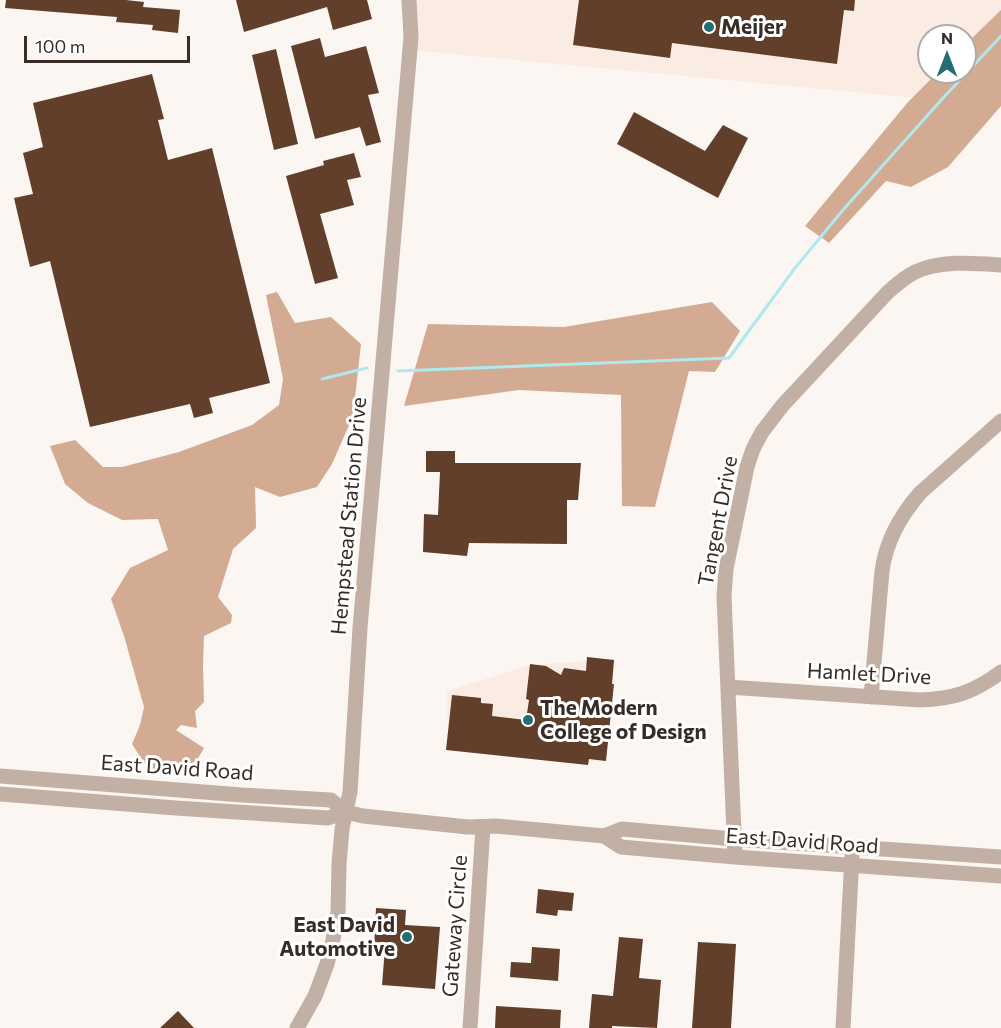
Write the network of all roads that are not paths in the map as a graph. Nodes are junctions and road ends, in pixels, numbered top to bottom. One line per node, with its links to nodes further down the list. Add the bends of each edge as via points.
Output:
1 (409, 0): 9 (street, Hempstead Station Drive, via 411,37)
2 (1001, 265): 5 (street, Tangent Drive, via 937,266 904,278 762,432 747,467 726,570)
3 (1001, 421): 6 (street, via 920,493 889,541 882,571)
4 (1001, 672): 6 (street, Hamlet Drive, via 973,690 952,697)
5 (728, 687): 6 (street, Hamlet Drive); 12 (street, Tangent Drive)
6 (871, 697)
7 (0, 776): 9 (street, East David Road, via 331,800)
8 (0, 794): 9 (street, East David Road, via 328,818)
9 (346, 812): 10 (street, East David Road); 18 (street, Hempstead Station Drive, via 333,940 315,996)
10 (483, 827): 11 (street, East David Road); 19 (street, Gateway Circle)
11 (604, 836): 12 (street, East David Road, via 622,829); 14 (street, East David Road, via 621,847)
12 (734, 839): 13 (street, East David Road); 14 (street, Tangent Drive)
13 (852, 847): 15 (street, East David Road); 16 (street)
14 (735, 857): 16 (street, East David Road)
15 (1001, 857)
16 (851, 865): 17 (street, East David Road); 20 (street)
17 (1001, 876)
18 (297, 1028)
19 (470, 1028)
20 (843, 1028)

